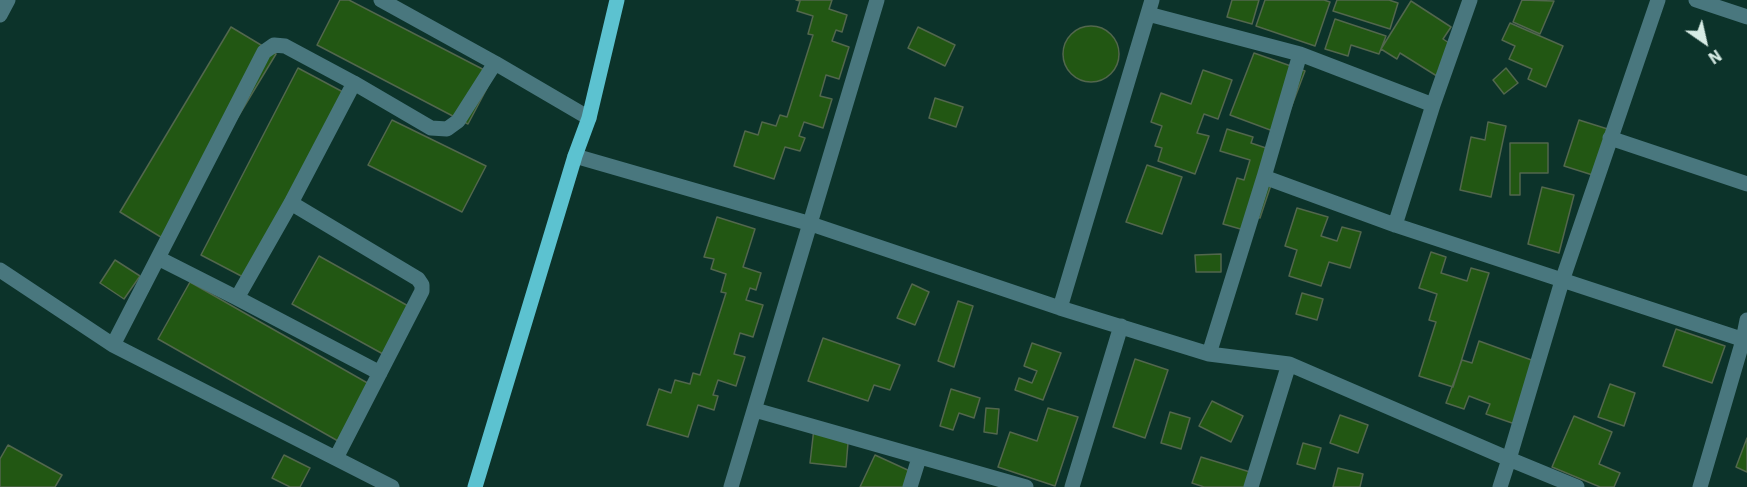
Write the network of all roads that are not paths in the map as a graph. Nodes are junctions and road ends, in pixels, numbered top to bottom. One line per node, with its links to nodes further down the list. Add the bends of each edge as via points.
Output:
1 (8, 0): 9 (street)
2 (381, 0): 12 (street)
3 (617, 0): 15 (main road)
4 (877, 0): 21 (street)
5 (1470, 0): 14 (street)
6 (1658, 0): 16 (street)
7 (1696, 0): 10 (street)
8 (1150, 7): 11 (street); 27 (street)
9 (0, 15)
10 (1747, 17)
11 (1300, 54): 14 (street); 18 (street)
12 (495, 63): 13 (street, via 458,121 447,129 431,128); 15 (street)
13 (354, 83): 20 (street); 23 (street, via 285,46 274,45 264,52)
14 (1433, 105): 22 (street)
15 (589, 118): 17 (main road)
16 (1610, 138): 19 (street); 25 (street)
17 (575, 156): 21 (street); 41 (main road)
18 (1264, 177): 22 (street); 32 (street)
19 (1747, 184)
20 (291, 203): 26 (street); 34 (street, via 422,285)
21 (811, 224): 27 (street); 35 (street)
22 (1395, 225): 25 (street)
23 (158, 258): 26 (street); 31 (street)
24 (0, 270): 31 (street)
25 (1562, 281): 30 (street); 38 (street)
26 (237, 298): 34 (street)
27 (1060, 308): 29 (street)
28 (1747, 320): 30 (street)
29 (1121, 326): 32 (street); 45 (street)
30 (1745, 340): 39 (street)
31 (113, 345): 36 (street)
32 (1209, 354): 33 (street)
33 (1289, 364): 38 (street); 46 (street)
34 (380, 373): 36 (street)
35 (755, 410): 37 (street); 42 (street)
36 (336, 458): 40 (street)
37 (919, 458): 43 (street); 44 (street)
38 (1509, 459): 47 (street); 48 (street)
39 (1704, 486)
40 (392, 487)
41 (475, 487)
42 (731, 487)
43 (910, 487)
44 (1026, 487)
45 (1072, 487)
46 (1251, 487)
47 (1500, 487)
48 (1577, 487)

